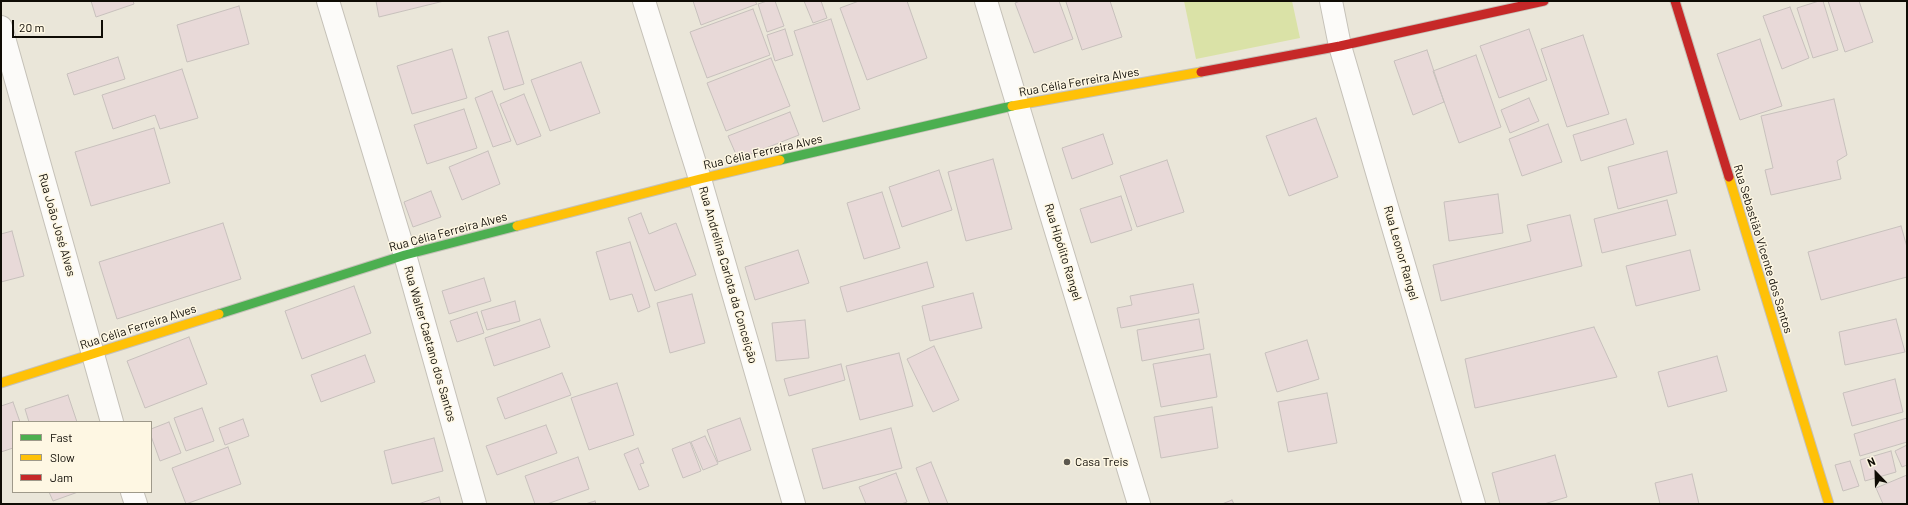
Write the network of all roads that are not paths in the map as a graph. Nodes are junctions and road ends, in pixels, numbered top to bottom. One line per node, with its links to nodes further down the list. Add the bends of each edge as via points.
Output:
1 (328, 1): 11 (street, Rua Walter Caetano dos Santos)
2 (644, 1): 10 (street, Rua Andrelina Carlota da Conceição)
3 (986, 1): 9 (street, Rua Hipólito Rangel)
4 (1331, 1): 8 (street, Rua Leonor Rangel)
5 (1544, 1): 8 (street, Rua Célia Ferreira Alves)
6 (1674, 1): 21 (street, Rua Sebastião Vicente dos Santos)
7 (1, 27): 12 (street, Rua João José Alves)
8 (1340, 46): 9 (street, Rua Célia Ferreira Alves); 20 (street, Rua Leonor Rangel)
9 (1018, 105): 10 (street, Rua Célia Ferreira Alves); 19 (street, Rua Hipólito Rangel)
10 (700, 179): 11 (street, Rua Célia Ferreira Alves); 18 (street, Rua Andrelina Carlota da Conceição)
11 (405, 255): 12 (street, Rua Célia Ferreira Alves); 17 (street, Rua Walter Caetano dos Santos)
12 (93, 354): 13 (street, Rua Célia Ferreira Alves); 14 (street, Rua João José Alves)
13 (1, 383)
14 (112, 421)
15 (132, 493): 16 (street)
16 (136, 504)
17 (475, 504)
18 (794, 504)
19 (1139, 504)
20 (1474, 504)
21 (1829, 504)

